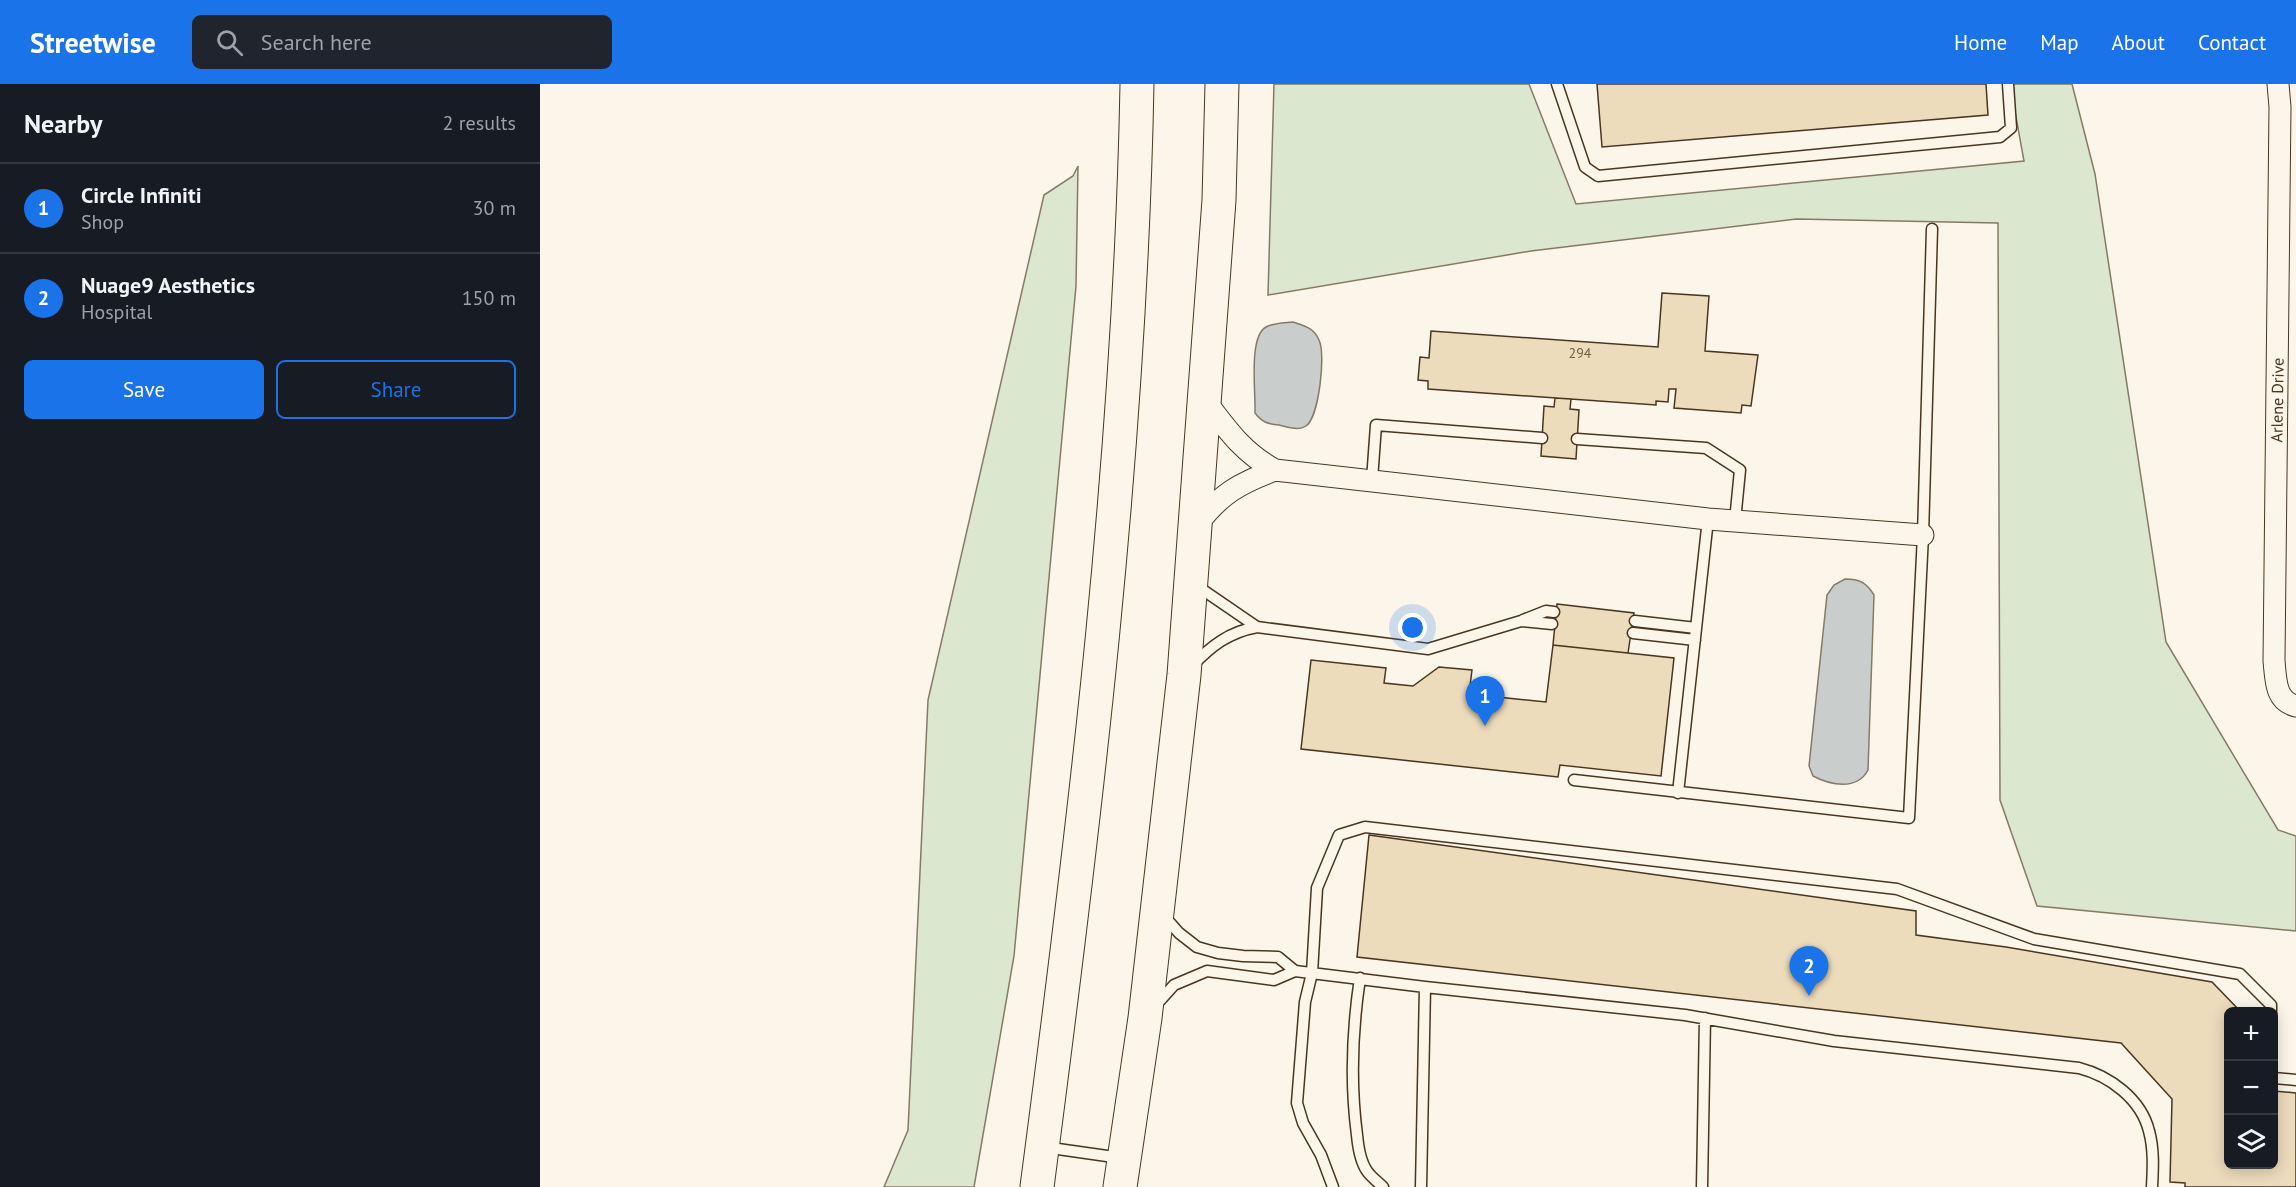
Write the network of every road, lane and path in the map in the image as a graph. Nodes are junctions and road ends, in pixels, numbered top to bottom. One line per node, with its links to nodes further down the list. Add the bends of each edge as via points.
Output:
1 (1137, 84): 39 (highway, via 1119,441 1084,820)
2 (1222, 84): 7 (highway, via 1219,200)
3 (1557, 84): 4 (lane, via 1585,168 1598,176 2000,137 2012,128)
4 (2008, 84)
5 (2278, 84): 26 (street, Arlene Drive, via 2274,661 2276,688 2284,700)
6 (1932, 230): 15 (lane)
7 (1204, 399): 10 (street, via 1244,449); 14 (highway)
8 (1542, 438): 11 (lane, via 1376,426)
9 (1577, 439): 13 (lane, via 1706,448 1740,470)
10 (1275, 470): 11 (street); 14 (street, via 1231,490 1212,504)
11 (1372, 480): 12 (street)
12 (1708, 519): 13 (street); 22 (lane)
13 (1736, 521): 15 (street)
14 (1195, 527): 16 (highway)
15 (1923, 535): 28 (lane, via 1910,818)
16 (1191, 572): 21 (lane, via 1203,590); 25 (highway)
17 (1554, 612): 18 (lane, via 1546,611)
18 (1521, 621): 20 (lane); 21 (lane, via 1428,649)
19 (1635, 621): 22 (lane)
20 (1552, 624)
21 (1257, 627): 25 (lane, via 1224,638)
22 (1696, 628): 24 (lane)
23 (1633, 633): 24 (lane)
24 (1695, 640): 28 (lane)
25 (1184, 675): 29 (highway)
26 (2296, 706)
27 (1574, 780): 28 (lane)
28 (1678, 793)
29 (1157, 909): 30 (lane, via 1197,947 1218,953 1278,957); 35 (highway)
30 (1295, 971): 31 (lane); 35 (lane, via 1274,980 1207,971 1174,985)
31 (1312, 973): 32 (lane); 34 (lane, via 1317,888 1339,835 1365,827 1897,889 2034,939 2240,974); 42 (lane, via 1305,1002 1297,1103)
32 (1360, 978): 33 (lane); 43 (lane, via 1353,1034 1355,1121 1366,1170)
33 (1425, 987): 36 (lane); 44 (lane)
34 (2271, 1007)
35 (1145, 1018): 40 (highway)
36 (1705, 1018): 45 (lane); 46 (lane, via 1834,1041 2090,1071 2129,1095 2149,1129)
37 (2278, 1078): 38 (lane)
38 (2296, 1080)
39 (1042, 1147): 40 (lane); 41 (highway)
40 (1122, 1173)
41 (1036, 1187)
42 (1333, 1187)
43 (1383, 1187)
44 (1420, 1187)
45 (1702, 1187)
46 (2152, 1187)

